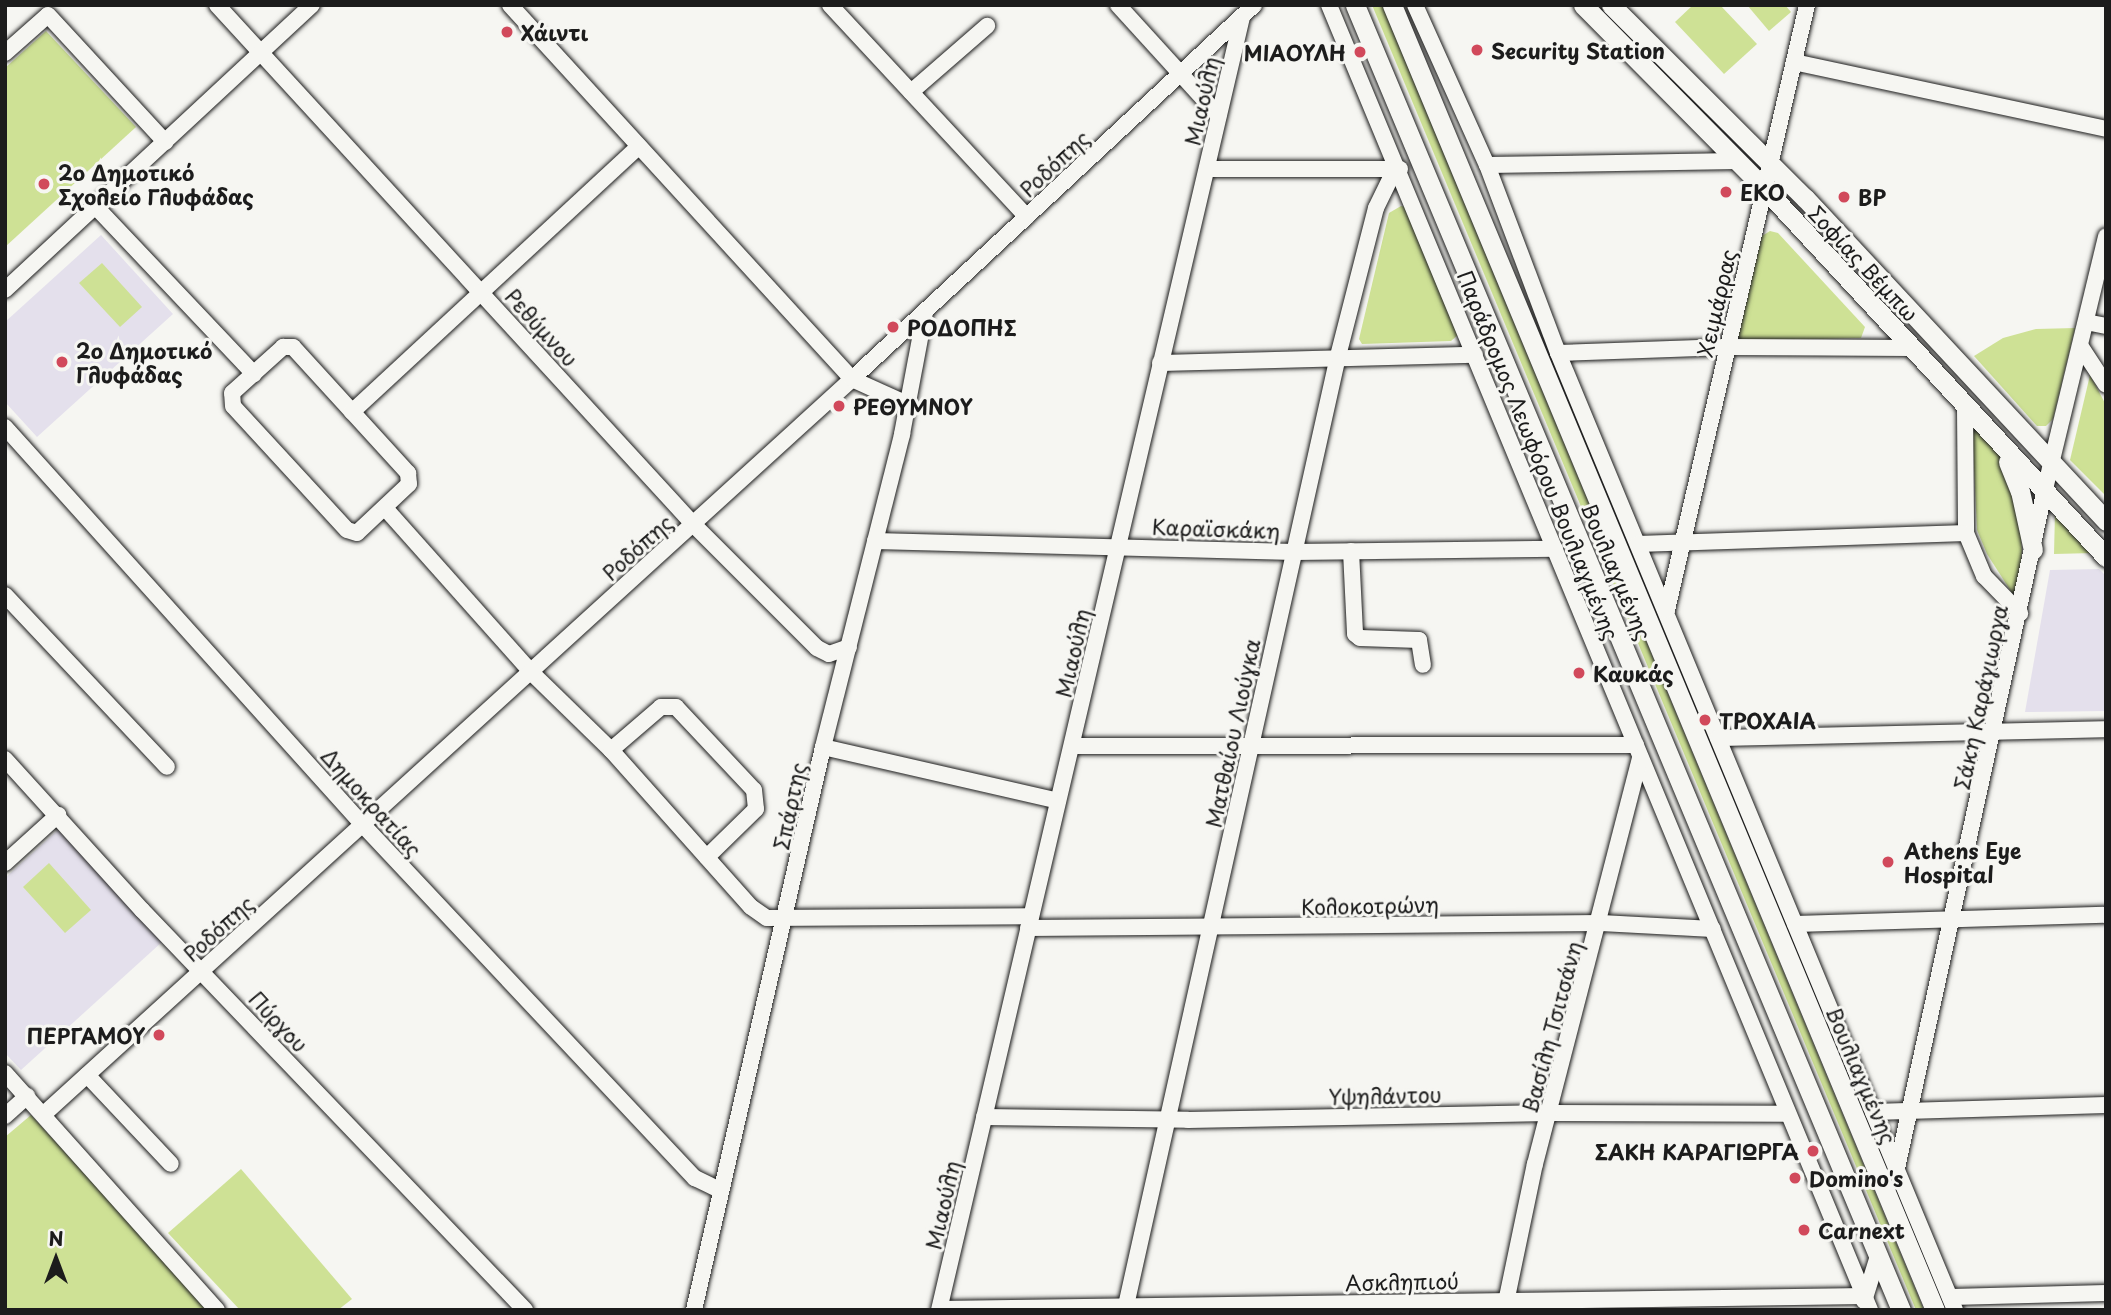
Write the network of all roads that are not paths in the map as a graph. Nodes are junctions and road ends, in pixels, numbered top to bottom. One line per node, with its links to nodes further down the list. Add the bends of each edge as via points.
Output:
1 (217, 5): 17 (street, Ρεθύμνου)
2 (312, 5): 17 (street)
3 (510, 5): 24 (street)
4 (830, 5): 20 (street)
5 (1118, 5): 19 (street)
6 (1254, 5): 14 (street, Ροδόπης)
7 (1329, 5): 29 (street, Παράδρομος Λεωφόρου Βουλιαγμένης)
8 (1355, 5): 114 (main road, Βουλιαγμένης)
9 (1392, 5): 118 (main road, Βουλιαγμένης)
10 (1415, 5): 26 (street)
11 (1583, 5): 25 (main road, Σοφίας Βέμπω)
12 (1611, 5): 27 (main road, Σοφίας Βέμπω)
13 (1807, 5): 18 (street, Χειμάρρας)
14 (1243, 11): 19 (street, Ροδόπης); 21 (street, Μιαούλη)
15 (987, 26): 20 (street)
16 (5, 53): 23 (street, via 48,15)
17 (261, 53): 23 (street); 35 (street, Ρεθύμνου)
18 (1794, 62): 22 (street); 27 (street, Χειμάρρας)
19 (1181, 74): 21 (street); 32 (street, Ροδόπης)
20 (911, 92): 32 (street)
21 (1218, 115): 28 (street, Μιαούλη)
22 (2106, 129)
23 (165, 142): 31 (street)
24 (639, 146): 35 (street); 47 (street)
25 (1737, 161): 26 (street); 30 (main road, Σοφίας Βέμπω)
26 (1487, 165): 42 (street)
27 (1771, 165): 30 (street, Χειμάρρας); 54 (main road, Σοφίας Βέμπω)
28 (1207, 169): 29 (street); 45 (street, Μιαούλη)
29 (1397, 169): 43 (street, Παράδρομος Λεωφόρου Βουλιαγμένης); 44 (street, Ματθαίου Λιούγκα, via 1376,208)
30 (1765, 189): 39 (street, Χειμάρρας); 41 (main road, Σοφίας Βέμπω)
31 (96, 206): 34 (street); 46 (street)
32 (1027, 217): 36 (street, Ροδόπης)
33 (2106, 236): 37 (street, Σάκη Καράγιωργα)
34 (5, 290)
35 (482, 292): 51 (street); 58 (street, Ρεθύμνου)
36 (925, 312): 47 (street, Ροδόπης); 49 (street, Σπάρτης)
37 (2086, 322): 38 (street); 40 (street, Σάκη Καράγιωργα)
38 (2106, 326)
39 (1727, 347): 41 (street); 42 (street); 61 (street, Χειμάρρας)
40 (2081, 347): 48 (street); 54 (street, Σάκη Καράγιωργα)
41 (1911, 348): 50 (main road, Σοφίας Βέμπω)
42 (1558, 353): 62 (street)
43 (1475, 355): 44 (street); 64 (street, Παράδρομος Λεωφόρου Βουλιαγμένης)
44 (1338, 356): 45 (street); 67 (street, Ματθαίου Λιούγκα)
45 (1160, 363): 63 (street, Μιαούλη)
46 (254, 374): 51 (street, via 283,348 293,347); 56 (street, via 232,393 233,406 347,530 358,533)
47 (852, 379): 49 (street); 58 (street, Ροδόπης)
48 (2106, 386)
49 (907, 404): 60 (street, Σπάρτης)
50 (1965, 409): 53 (main road, Σοφίας Βέμπω); 59 (street)
51 (352, 412): 56 (street, via 408,473 409,484)
52 (5, 427): 87 (street, Δημοκρατίας)
53 (2003, 448): 55 (main road, Σοφίας Βέμπω); 65 (main road, via 2020,491)
54 (2052, 463): 55 (street, Σάκη Καράγιωργα); 57 (main road, Σοφίας Βέμπω)
55 (2044, 493): 65 (street, Σάκη Καράγιωργα); 68 (main road, Σοφίας Βέμπω)
56 (385, 508): 74 (street)
57 (2106, 521)
58 (693, 524): 72 (street, Ρεθύμνου, via 817,648 829,654); 74 (street, Ροδόπης)
59 (1966, 533): 61 (street); 71 (street, via 1984,576)
60 (875, 541): 63 (street, Καραϊσκάκη); 72 (street, Σπάρτης)
61 (1683, 541): 62 (street); 70 (street, Χειμάρρας)
62 (1638, 544): 70 (street)
63 (1118, 546): 67 (street, Καραϊσκάκη); 78 (street, Μιαούλη)
64 (1555, 549): 66 (street, Καραϊσκάκη); 82 (street, Παράδρομος Λεωφόρου Βουλιαγμένης)
65 (2033, 550): 71 (street, Σάκη Καράγιωργα)
66 (1351, 551): 67 (street, Καραϊσκάκη); 73 (street, via 1355,634 1419,640)
67 (1294, 552): 79 (street, Ματθαίου Λιούγκα)
68 (2106, 557)
69 (5, 595): 84 (street)
70 (1667, 610): 77 (street)
71 (2020, 613): 76 (street, Σάκη Καράγιωργα)
72 (849, 647): 80 (street, Σπάρτης)
73 (1423, 665)
74 (531, 672): 81 (street); 87 (street, Ροδόπης)
75 (2106, 729): 76 (street)
76 (1994, 731): 77 (street); 91 (street, Σάκη Καράγιωργα)
77 (1718, 738): 95 (street)
78 (1072, 746): 79 (street); 85 (street, Μιαούλη)
79 (1250, 746): 82 (street); 96 (street, Ματθαίου Λιούγκα)
80 (823, 747): 85 (street); 92 (street, Σπάρτης)
81 (611, 750): 88 (street); 88 (street, via 661,707 676,707 754,790 756,809)
82 (1638, 751): 94 (street, Βασίλη Τσιτσάνη); 97 (street, Παράδρομος Λεωφόρου Βουλιαγμένης)
83 (5, 759): 86 (street, Πύργου)
84 (167, 767)
85 (1058, 801): 93 (street, Μιαούλη)
86 (58, 815): 89 (street); 98 (street, Πύργου)
87 (363, 825): 98 (street, Ροδόπης); 113 (street, Δημοκρατίας, via 695,1178)
88 (707, 857): 92 (street, via 751,907 767,918)
89 (5, 863)
90 (2106, 915): 91 (street)
91 (1954, 916): 95 (street); 104 (street, Σάκη Καράγιωργα)
92 (785, 920): 93 (street, Κολοκοτρώνη); 113 (street, Σπάρτης)
93 (1029, 922): 96 (street, Κολοκοτρώνη); 109 (street, Μιαούλη)
94 (1601, 923): 96 (street, Κολοκοτρώνη); 97 (street, Κολοκοτρώνη); 105 (street, Βασίλη Τσιτσάνη)
95 (1795, 924): 103 (street)
96 (1212, 928): 110 (street, Ματθαίου Λιούγκα)
97 (1713, 929): 107 (street, Παράδρομος Λεωφόρου Βουλιαγμένης)
98 (203, 971): 100 (street, Ροδόπης); 121 (street, Πύργου)
99 (5, 1073): 101 (street)
100 (87, 1074): 106 (street, Ροδόπης); 111 (street)
101 (27, 1096): 106 (street); 108 (street)
102 (2106, 1105): 104 (street)
103 (1873, 1112): 104 (street); 112 (street)
104 (1912, 1112): 112 (street, Σάκη Καράγιωργα)
105 (1549, 1113): 107 (street, Υψηλάντου); 110 (street, Υψηλάντου); 116 (street, Βασίλη Τσιτσάνη)
106 (44, 1114): 120 (street)
107 (1787, 1114): 117 (street, Παράδρομος Λεωφόρου Βουλιαγμένης)
108 (5, 1116)
109 (984, 1117): 110 (street, Υψηλάντου); 123 (street, Μιαούλη)
110 (1164, 1118): 119 (street, Ματθαίου Λιούγκα)
111 (171, 1164)
112 (1897, 1168): 118 (street)
113 (720, 1190): 122 (street, Σπάρτης)
114 (1878, 1256): 117 (street); 124 (main road, Βουλιαγμένης)
115 (2106, 1293): 118 (street)
116 (1506, 1305): 117 (street, Ασκληπιού); 119 (street, Ασκληπιού)
117 (1866, 1305)
118 (1947, 1306)
119 (1125, 1308): 123 (street, Ασκληπιού)
120 (217, 1310)
121 (525, 1310)
122 (694, 1310)
123 (939, 1310)
124 (1901, 1310)

